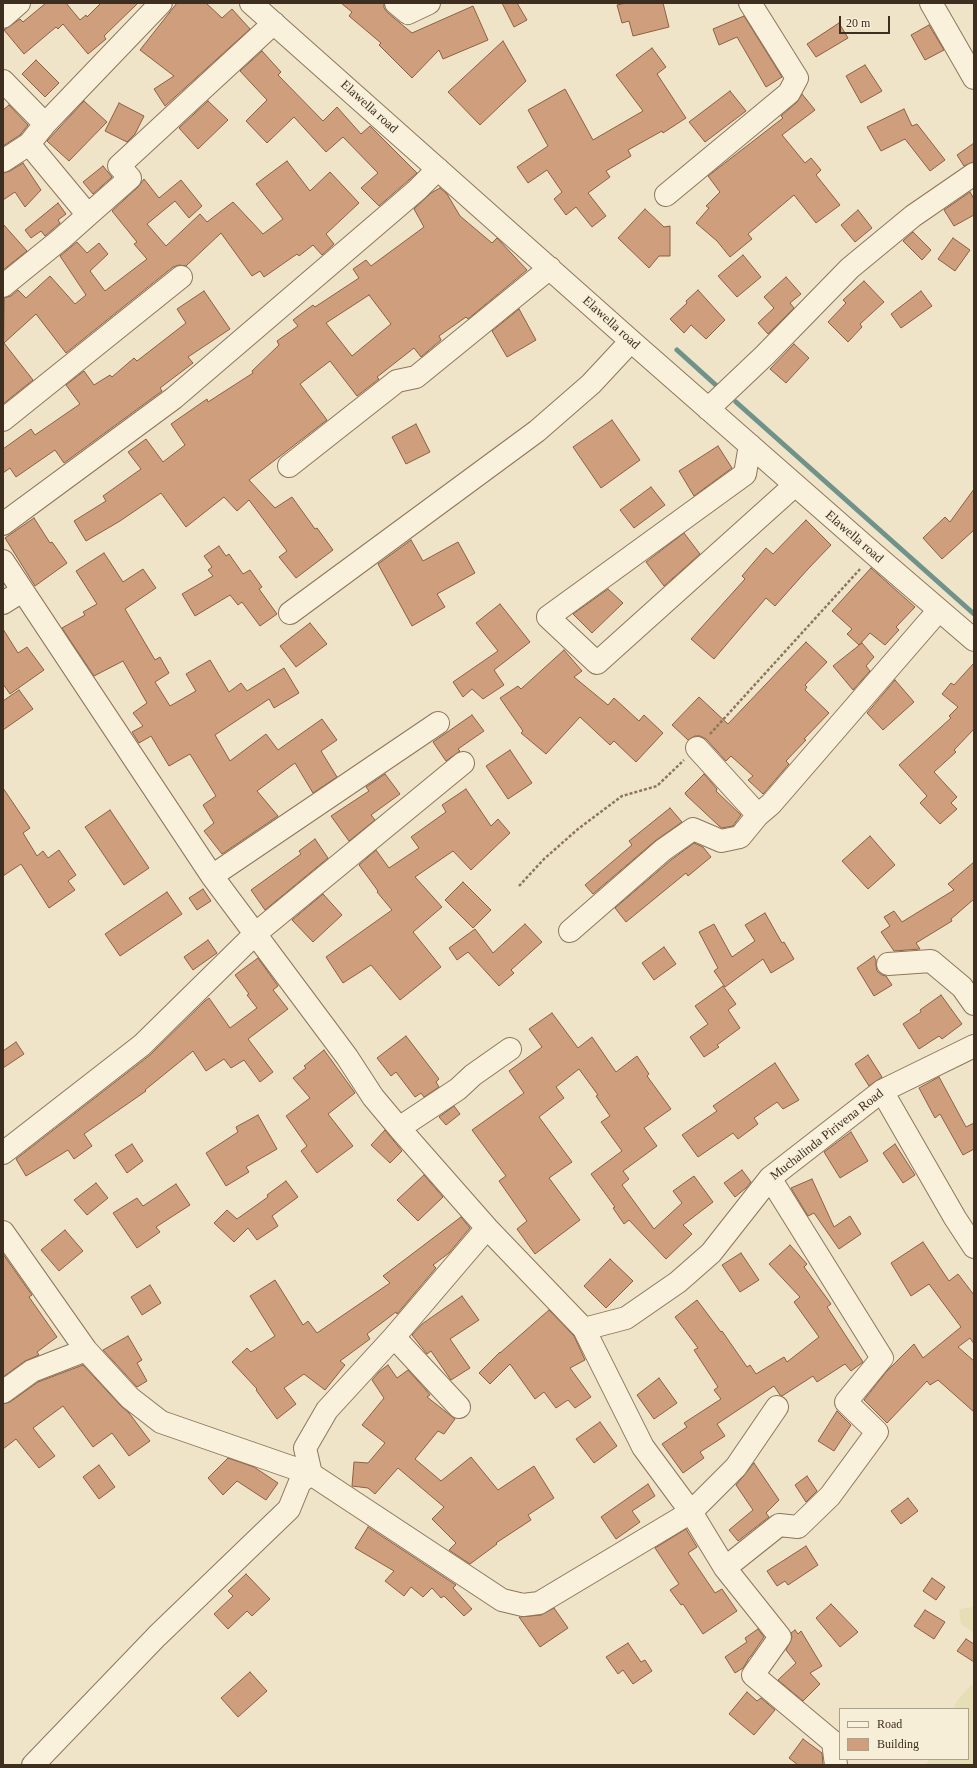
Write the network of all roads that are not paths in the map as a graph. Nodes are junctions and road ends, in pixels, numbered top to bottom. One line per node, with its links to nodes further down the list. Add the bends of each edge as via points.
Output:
1 (19, 3): 8 (street)
2 (161, 3): 12 (street)
3 (250, 3): 9 (street, Elawella road)
4 (396, 3): 5 (street, via 408,13)
5 (429, 3)
6 (750, 3): 17 (street, via 797,78 789,93)
7 (931, 3): 10 (street)
8 (3, 17)
9 (274, 23): 15 (street, Elawella road); 18 (street, via 119,166 130,178)
10 (974, 78)
11 (3, 81): 12 (street)
12 (45, 124): 13 (street)
13 (29, 144): 14 (street); 18 (street)
14 (3, 161)
15 (438, 169): 19 (street, Elawella road); 28 (street, via 417,190 174,398)
16 (974, 174): 23 (street, via 913,216 850,268)
17 (666, 195)
18 (88, 214): 21 (street)
19 (550, 268): 22 (street, Elawella road); 26 (street, via 416,377 397,380)
20 (181, 277): 24 (street)
21 (3, 286)
22 (631, 341): 23 (street, Elawella road); 33 (street, via 591,384 537,431)
23 (708, 409): 25 (street, Elawella road)
24 (3, 420)
25 (750, 445): 27 (street, Elawella road); 27 (street, via 745,474 548,617 597,663)
26 (289, 466)
27 (795, 485): 32 (street, Elawella road)
28 (3, 524)
29 (3, 561): 30 (street)
30 (22, 591): 31 (street); 39 (street)
31 (3, 604)
32 (939, 610): 34 (street, Elawella road); 38 (street, via 771,804)
33 (290, 613)
34 (974, 640)
35 (438, 723): 39 (street)
36 (697, 748): 38 (street)
37 (463, 763): 41 (street)
38 (758, 814): 40 (street, via 740,837 721,841 693,829 663,850)
39 (212, 876): 41 (street)
40 (570, 931)
41 (254, 934): 47 (street, via 347,1057 373,1097); 48 (street, via 142,1045)
42 (888, 964): 43 (street, via 931,961 962,987)
43 (974, 1004)
44 (974, 1046): 46 (street, Muchalinda Pirivena Road)
45 (510, 1049): 47 (street, via 458,1089)
46 (882, 1091): 49 (street, Muchalinda Pirivena Road); 52 (street)
47 (399, 1128): 50 (street)
48 (3, 1153)
49 (770, 1178): 53 (street, Muchalinda Pirivena Road, via 711,1253 678,1282 626,1318); 61 (street, via 882,1358 846,1402 877,1432 830,1496 798,1527 779,1525)
50 (488, 1228): 53 (street); 54 (street)
51 (3, 1232): 55 (street)
52 (971, 1238)
53 (584, 1329): 60 (street, via 643,1446)
54 (394, 1337): 57 (street); 59 (street, via 327,1410 305,1448)
55 (86, 1350): 56 (street, via 32,1371); 59 (street, via 130,1398 161,1422)
56 (3, 1392)
57 (459, 1407)
58 (777, 1407): 60 (street, via 736,1467)
59 (311, 1474): 60 (street, via 502,1600 522,1605 539,1602); 62 (street, via 300,1482 289,1509 157,1636)
60 (691, 1512): 61 (street)
61 (725, 1568): 63 (street, via 780,1637 753,1675 833,1742)
62 (33, 1765)
63 (836, 1765)

